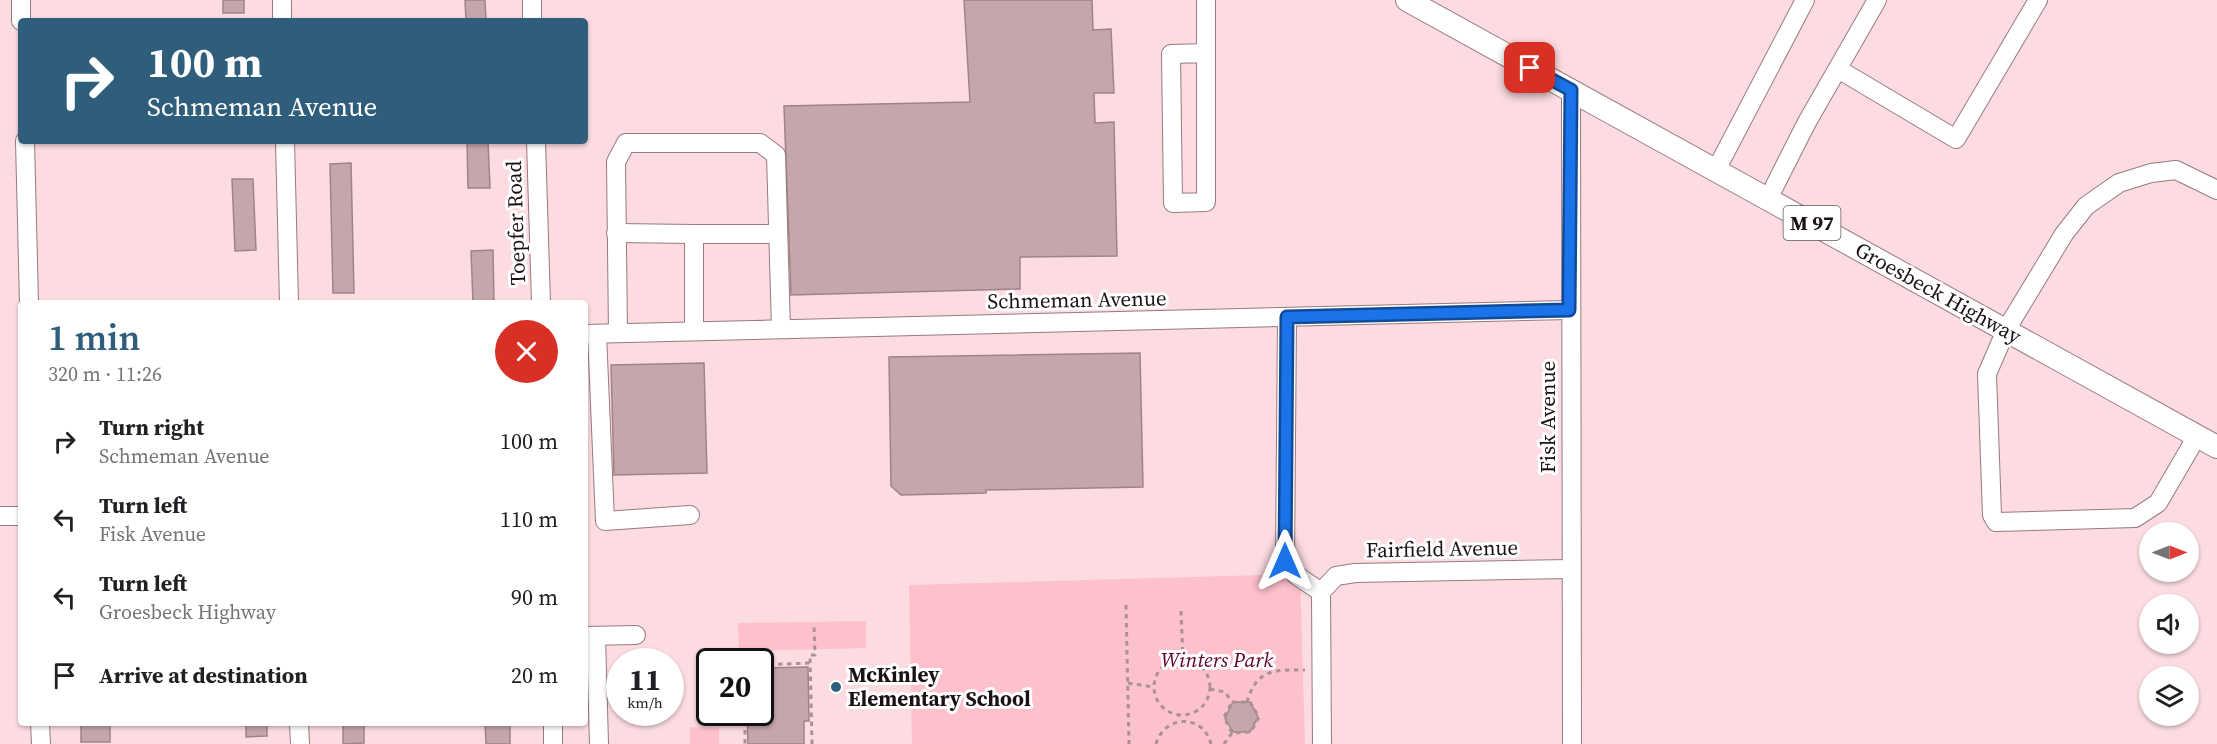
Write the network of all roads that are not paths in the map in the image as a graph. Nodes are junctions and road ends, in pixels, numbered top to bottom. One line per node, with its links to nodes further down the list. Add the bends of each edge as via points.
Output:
1 (21, 0): 9 (street)
2 (282, 0): 10 (street)
3 (532, 0): 11 (street)
4 (1206, 0): 12 (street)
5 (1407, 0): 14 (main road, Groesbeck Highway / M 97)
6 (1805, 0): 18 (street)
7 (1877, 0): 13 (street)
8 (2038, 0): 13 (street, via 1956,139)
9 (21, 18)
10 (282, 18)
11 (532, 18)
12 (1206, 53): 12 (street, via 1206,202 1173,203 1171,54)
13 (1838, 69): 20 (street)
14 (1571, 90): 18 (main road, Groesbeck Highway / M 97); 27 (street, Fisk Avenue)
15 (25, 144): 24 (street)
16 (285, 144): 25 (street)
17 (536, 144): 26 (street, Toepfer Road)
18 (1716, 170): 20 (main road, Groesbeck Highway / M 97)
19 (2217, 190): 30 (street, via 2176,170 2119,183 2086,206 2064,234)
20 (1768, 199): 30 (main road, Groesbeck Highway / M 97)
21 (616, 233): 22 (street); 23 (street, via 615,162 626,143 760,143 776,155); 32 (street)
22 (694, 234): 23 (street); 31 (street)
23 (778, 234): 29 (street)
24 (29, 300)
25 (289, 300)
26 (542, 300)
27 (1569, 310): 28 (street, Schmeman Avenue); 39 (street, Fisk Avenue)
28 (1287, 317): 29 (street, Schmeman Avenue); 40 (street, via 1285,561 1296,575)
29 (781, 329): 31 (street, Schmeman Avenue)
30 (2006, 330): 34 (main road, Groesbeck Highway / M 97); 34 (street, via 1987,374 1992,515 1996,522 2135,518 2158,503)
31 (694, 331): 32 (street, Schmeman Avenue)
32 (618, 333): 33 (street, Schmeman Avenue)
33 (591, 334): 36 (street, via 605,521)
34 (2197, 436): 35 (main road, Groesbeck Highway / M 97)
35 (2217, 447)
36 (690, 515)
37 (0, 516): 38 (street)
38 (18, 516)
39 (1571, 569): 40 (street, Fairfield Avenue, via 1354,573 1336,576); 51 (street, Fisk Avenue)
40 (1321, 592): 50 (street)
41 (636, 635): 42 (street)
42 (591, 636): 49 (street)
43 (40, 726): 46 (street)
44 (299, 726): 47 (street)
45 (553, 726): 48 (street)
46 (41, 744)
47 (300, 744)
48 (553, 744)
49 (599, 744)
50 (1322, 744)
51 (1572, 744)

